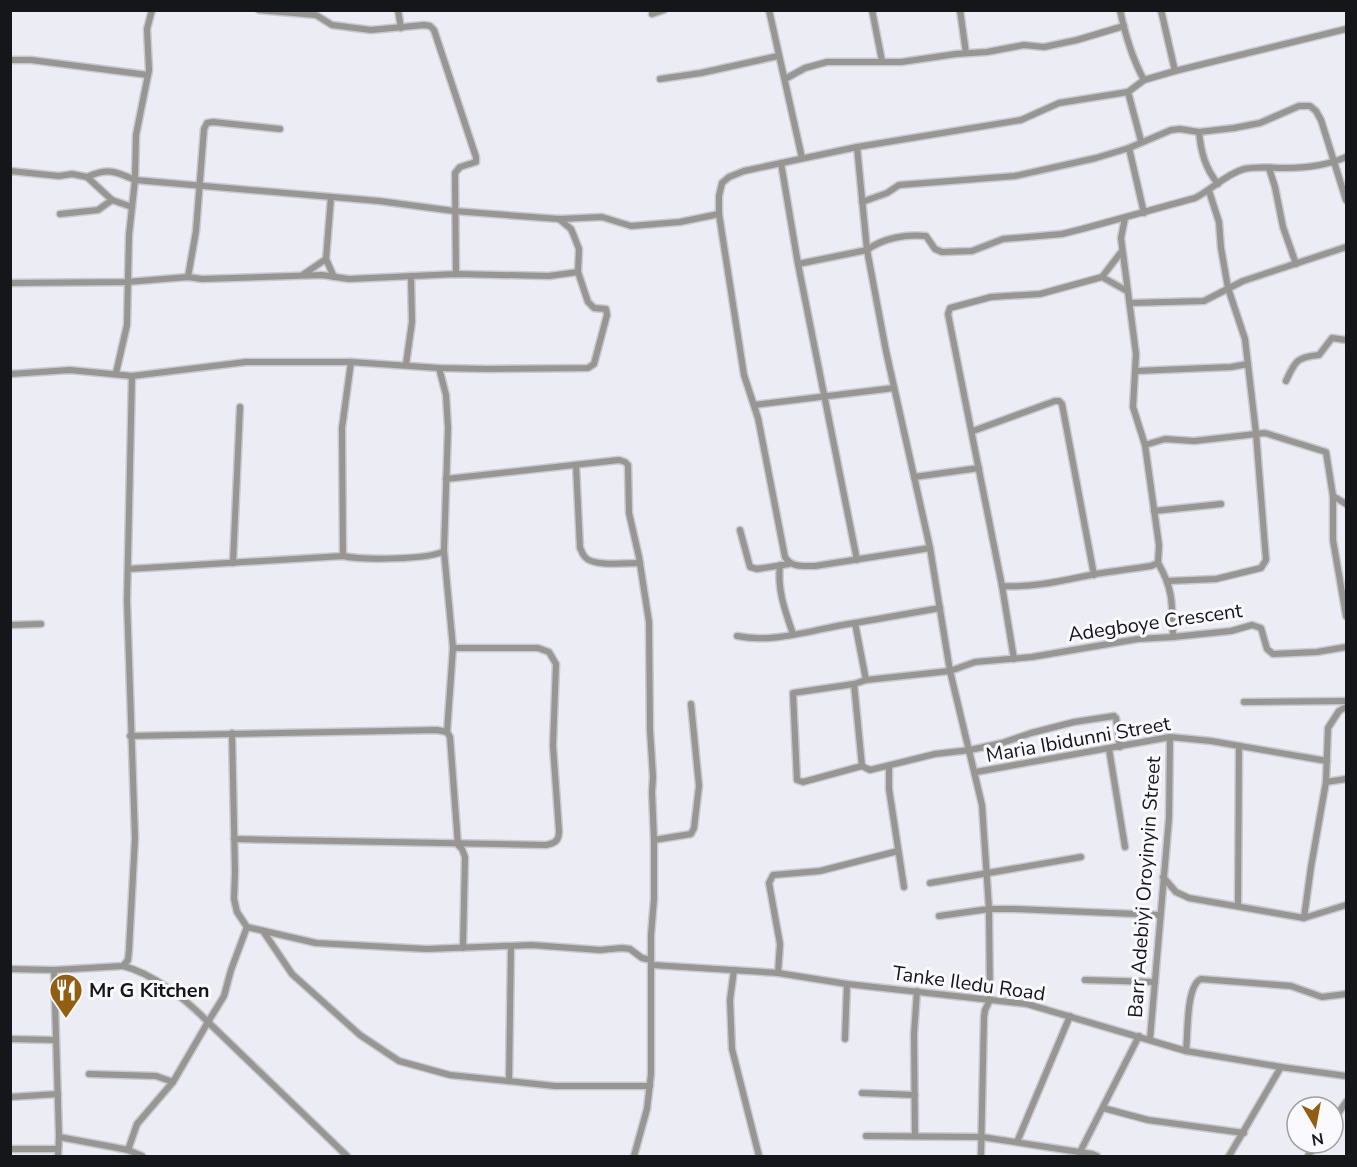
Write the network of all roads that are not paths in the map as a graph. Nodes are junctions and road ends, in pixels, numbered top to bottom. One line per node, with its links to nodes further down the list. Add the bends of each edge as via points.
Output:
1 (152, 10): 20 (street, via 147,29)
2 (259, 10): 10 (street)
3 (398, 10): 13 (street)
4 (664, 10): 11 (street)
5 (769, 10): 16 (street)
6 (872, 10): 18 (street)
7 (960, 10): 15 (street)
8 (1120, 10): 12 (street)
9 (1161, 10): 19 (street)
10 (317, 13): 13 (street, via 332,26)
11 (652, 14)
12 (1124, 26): 15 (street, via 1044,47 1024,45); 23 (street)
13 (400, 28): 46 (street, via 424,25 434,30 476,156 476,162 457,169)
14 (1347, 29): 19 (street)
15 (966, 53): 18 (street)
16 (778, 56): 21 (street); 22 (street)
17 (10, 60): 20 (street)
18 (882, 61): 22 (street, via 827,62)
19 (1175, 71): 23 (street)
20 (148, 75): 37 (street, via 136,135)
21 (660, 79)
22 (785, 79): 31 (street)
23 (1144, 80): 24 (street)
24 (1128, 92): 27 (street); 28 (street, via 1059,103 1021,120)
25 (280, 129): 39 (street, via 207,123)
26 (1199, 132): 27 (street, via 1171,130); 32 (street, via 1260,123 1299,106 1310,106 1321,120); 38 (street, via 1204,161)
27 (1142, 141): 29 (street)
28 (857, 147): 31 (street); 44 (street)
29 (1129, 148): 44 (street, via 1015,176 899,185); 47 (street)
30 (1347, 157): 32 (street)
31 (802, 158): 33 (street)
32 (1334, 162): 34 (street); 43 (street)
33 (781, 163): 49 (street, via 729,177 722,183); 56 (street)
34 (1269, 168): 38 (street, via 1245,169); 57 (street)
35 (10, 171): 36 (street)
36 (87, 177): 37 (street, via 110,171); 42 (street)
37 (135, 180): 39 (street); 45 (street)
38 (1218, 184): 40 (street)
39 (199, 187): 41 (street); 62 (street)
40 (1209, 191): 47 (street); 67 (street, via 1219,222)
41 (331, 197): 46 (street); 55 (street)
42 (112, 200): 45 (street); 48 (street, via 98,210)
43 (1347, 200)
44 (862, 202): 53 (street)
45 (132, 207): 65 (street)
46 (454, 211): 51 (street); 59 (street)
47 (1144, 213): 50 (street)
48 (60, 214)
49 (719, 214): 51 (street, via 640,227 602,217); 82 (street, via 744,375)
50 (1125, 218): 53 (street, via 1062,234 1003,239 972,250 942,252 926,236 886,240); 54 (street)
51 (559, 219): 58 (street, via 571,229 577,243)
52 (1347, 248): 57 (street)
53 (867, 250): 56 (street); 80 (street)
54 (1122, 251): 64 (street); 68 (street)
55 (326, 259): 60 (street); 63 (street)
56 (798, 264): 81 (street)
57 (1296, 264): 67 (street)
58 (578, 272): 59 (street, via 549,276); 74 (street, via 591,306 606,309 594,364 588,368)
59 (456, 274): 61 (street)
60 (303, 275): 62 (street); 63 (street)
61 (411, 276): 63 (street); 72 (street, via 412,322)
62 (188, 277): 65 (street)
63 (334, 277)
64 (1102, 277): 68 (street); 84 (street, via 1040,294 990,297 950,308 951,336)
65 (127, 282): 66 (street); 76 (street, via 127,325)
66 (10, 284)
67 (1228, 288): 69 (street, via 1196,303); 73 (street, via 1243,328)
68 (1127, 291): 69 (street)
69 (1130, 303): 75 (street)
70 (1347, 340): 79 (street, via 1332,338 1319,355 1297,361)
71 (351, 362): 72 (street); 78 (street, via 246,362); 98 (street, via 342,428)
72 (406, 364): 74 (street)
73 (1248, 364): 75 (street); 85 (street)
74 (440, 368): 90 (street, via 448,428)
75 (1136, 371): 86 (street, via 1133,407)
76 (116, 373): 77 (street, via 70,370); 78 (street)
77 (10, 374)
78 (132, 376): 105 (street)
79 (1287, 381)
80 (894, 388): 81 (street); 89 (street)
81 (825, 395): 82 (street); 99 (street)
82 (754, 405): 103 (street)
83 (240, 407): 101 (street)
84 (973, 431): 88 (street); 106 (street, via 1055,401 1062,404)
85 (1256, 433): 86 (street, via 1194,441 1165,439); 91 (street, via 1326,452); 107 (street, via 1264,565 1216,579)
86 (1145, 446): 94 (street)
87 (576, 465): 90 (street); 100 (street, via 580,548 584,557 605,563); 100 (street, via 619,460 628,465 629,513)
88 (979, 468): 89 (street); 108 (street)
89 (914, 477): 96 (street)
90 (446, 479): 97 (street)
91 (1333, 496): 93 (street); 109 (street, via 1333,540)
92 (1221, 504): 94 (street)
93 (1347, 504)
94 (1154, 511): 102 (street)
95 (740, 530): 104 (street, via 750,567)
96 (930, 548): 99 (street); 110 (street)
97 (444, 551): 98 (street, via 431,556); 119 (street)
98 (343, 556): 101 (street)
99 (857, 560): 103 (street, via 815,566)
100 (640, 562): 143 (street, via 649,622)
101 (233, 563): 105 (street)
102 (1158, 563): 106 (street); 107 (street)
103 (789, 564): 104 (street)
104 (780, 565): 115 (street, via 780,591)
105 (128, 569): 130 (street)
106 (1094, 575): 108 (street)
107 (1168, 581): 117 (street)
108 (1002, 586): 120 (street)
109 (1344, 591): 111 (street)
110 (940, 608): 112 (street); 121 (street)
111 (1347, 616)
112 (855, 623): 115 (street); 122 (street)
113 (41, 624): 114 (street)
114 (10, 625)
115 (793, 634): 116 (street, via 767,639)
116 (737, 636)
117 (1173, 637): 118 (street, Adegboye Crescent, via 1252,625 1261,628 1272,654); 120 (street, Adegboye Crescent)
118 (1347, 647)
119 (453, 648): 128 (street); 144 (street, via 538,648 549,652 556,664 553,746 559,838 546,845)
120 (1014, 659): 121 (street, Adegboye Crescent, via 975,662)
121 (950, 671): 122 (street, Adegboye Crescent); 135 (street)
122 (866, 680): 123 (street, Adegboye Crescent)
123 (854, 684): 137 (street); 137 (street, Adegboye Crescent, via 793,693 797,780 803,782)
124 (1347, 701): 125 (street)
125 (1244, 702)
126 (691, 704): 143 (street, via 699,786 694,828 691,834)
127 (1347, 707): 136 (street, via 1339,711 1328,728)
128 (447, 732): 129 (street); 144 (street)
129 (232, 733): 130 (street); 142 (street)
130 (130, 736): 163 (street, via 135,838 129,950)
131 (1170, 737): 132 (street, Maria Ibidunni Street); 133 (street, Maria Ibidunni Street); 149 (street, Barr Adebiyi Oroyinyin Street)
132 (1239, 746): 136 (street, Maria Ibidunni Street); 153 (street)
133 (1120, 747): 134 (street, Maria Ibidunni Street); 135 (street, via 1114,716 1074,722)
134 (1109, 749): 139 (street, Maria Ibidunni Street); 145 (street)
135 (970, 750): 138 (street); 139 (street)
136 (1327, 761): 141 (street)
137 (862, 766): 138 (street, via 870,770)
138 (889, 766): 146 (street)
139 (976, 772): 148 (street)
140 (1347, 779): 141 (street)
141 (1326, 782): 157 (street)
142 (234, 839): 144 (street); 158 (street, via 234,899)
143 (654, 840): 162 (street)
144 (458, 845): 161 (street, via 465,857)
145 (1125, 847)
146 (898, 851): 151 (street); 167 (street, via 820,871 773,875 769,883 780,944)
147 (1081, 857): 148 (street)
148 (986, 872): 150 (street); 154 (street)
149 (1163, 877): 153 (street, via 1176,892 1189,898); 155 (street, Barr Adebiyi Oroyinyin Street)
150 (930, 883)
151 (904, 886)
152 (1347, 905): 157 (street)
153 (1238, 906): 157 (street)
154 (989, 909): 155 (street); 156 (street); 173 (street)
155 (1160, 915): 169 (street, Barr Adebiyi Oroyinyin Street)
156 (939, 916)
157 (1304, 918)
158 (247, 927): 159 (street); 175 (street, via 224,996)
159 (263, 931): 161 (street, via 316,943); 185 (street, via 292,974 360,1035 399,1060 450,1076)
160 (511, 946): 161 (street); 162 (street, via 622,948); 185 (street)
161 (463, 948)
162 (652, 963): 166 (street, Tanke Iledu Road); 187 (street)
163 (123, 966): 165 (street); 175 (street, via 137,969)
164 (10, 969): 165 (street)
165 (54, 970): 180 (street)
166 (734, 970): 167 (street, Tanke Iledu Road); 209 (street, via 730,1000 732,1049)
167 (778, 973): 170 (street, Tanke Iledu Road)
168 (1085, 980): 169 (street)
169 (1155, 982): 179 (street, Barr Adebiyi Oroyinyin Street)
170 (847, 984): 171 (street, Tanke Iledu Road); 178 (street)
171 (917, 991): 173 (street, Tanke Iledu Road); 190 (street)
172 (1347, 994): 181 (street, via 1322,997 1291,986 1201,979 1191,991)
173 (990, 1000): 174 (street, Tanke Iledu Road, via 1028,1004); 197 (street, via 984,1017)
174 (1070, 1016): 176 (street, Tanke Iledu Road); 198 (street)
175 (208, 1022): 186 (street); 207 (street)
176 (1139, 1036): 179 (street, Tanke Iledu Road); 192 (street)
177 (10, 1038): 180 (street)
178 (845, 1039)
179 (1150, 1039): 181 (street, Tanke Iledu Road)
180 (56, 1040): 189 (street)
181 (1186, 1051): 182 (street, Tanke Iledu Road)
182 (1281, 1067): 184 (street, Tanke Iledu Road); 193 (street)
183 (89, 1074): 186 (street, via 156,1076)
184 (1347, 1076)
185 (508, 1081): 187 (street, via 555,1086)
186 (172, 1082): 202 (street, via 136,1124)
187 (650, 1086): 208 (street)
188 (862, 1093): 190 (street)
189 (58, 1094): 191 (street); 196 (street)
190 (915, 1095): 195 (street)
191 (10, 1097)
192 (1103, 1108): 193 (street, via 1148,1120); 203 (street)
193 (1244, 1133): 212 (street)
194 (866, 1136): 195 (street)
195 (915, 1136): 197 (street)
196 (59, 1137): 201 (street); 202 (street)
197 (982, 1137): 198 (street); 210 (street)
198 (1017, 1142): 203 (street)
199 (10, 1149): 200 (street)
200 (20, 1149): 201 (street); 204 (street)
201 (58, 1149): 205 (street)
202 (128, 1150): 206 (street)
203 (1080, 1152): 211 (street)
204 (19, 1156)
205 (58, 1156)
206 (142, 1156)
207 (347, 1156)
208 (634, 1156)
209 (759, 1156)
210 (981, 1156)
211 (1097, 1156)
212 (1229, 1156)

